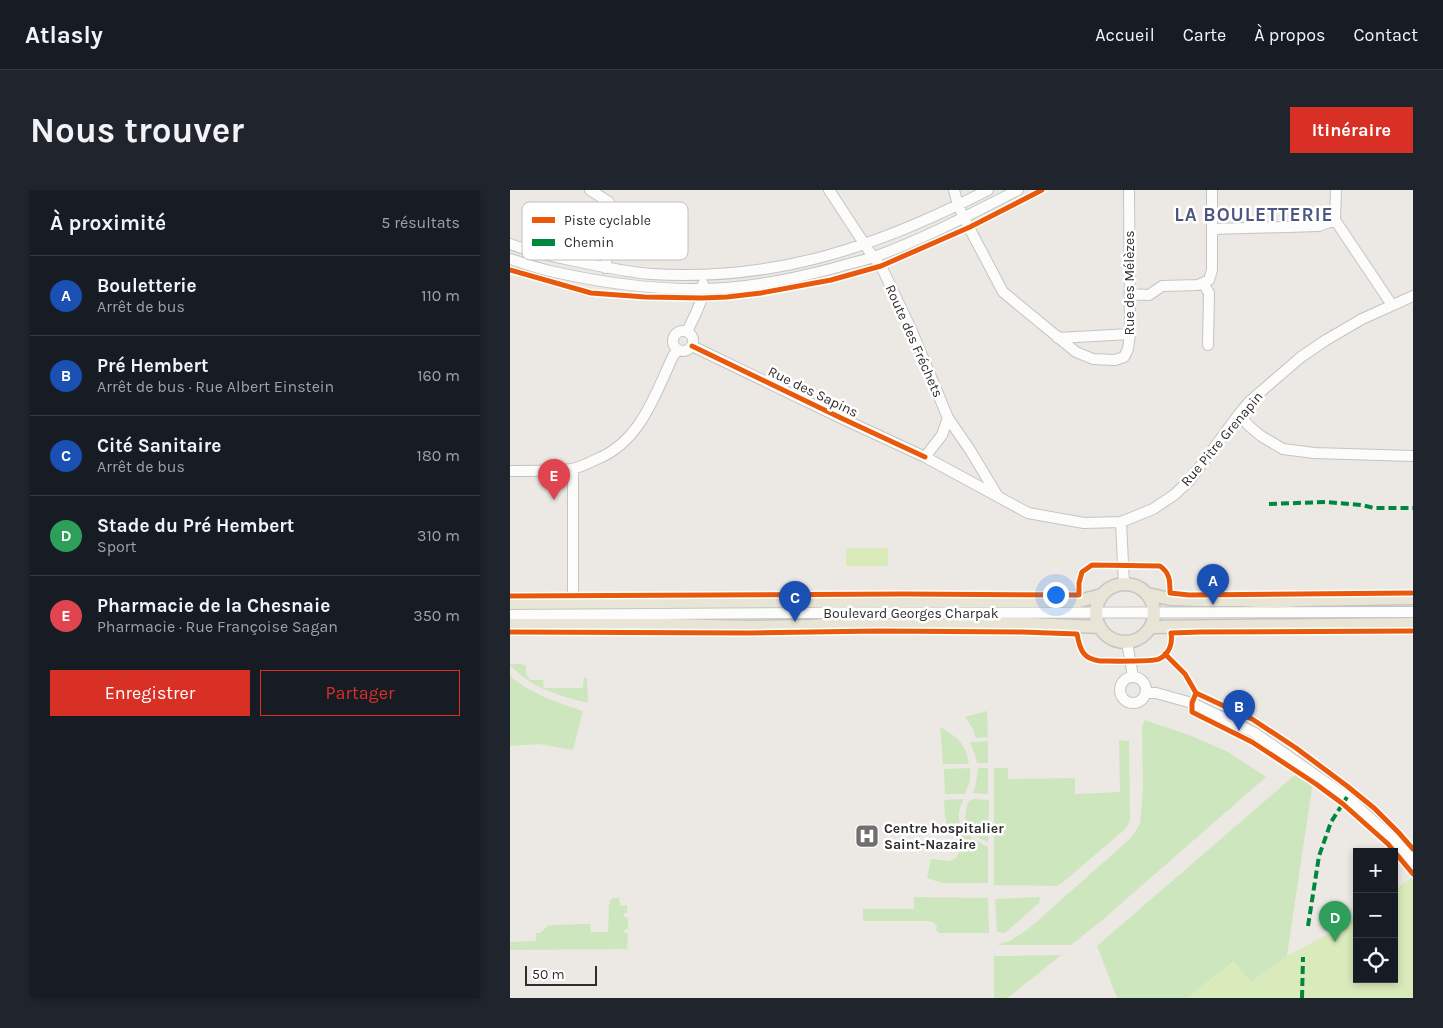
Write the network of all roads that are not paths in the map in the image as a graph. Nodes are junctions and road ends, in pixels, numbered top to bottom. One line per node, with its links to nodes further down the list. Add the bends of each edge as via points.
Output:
1 (590, 190): 9 (street)
2 (829, 190): 15 (street, Route des Fréchets)
3 (954, 190): 10 (street, Rue des Mélèzes)
4 (988, 190): 10 (street)
5 (1018, 190): 11 (street)
6 (1129, 190): 25 (street, Rue des Mélèzes)
7 (1212, 190): 13 (street)
8 (1336, 190): 12 (street)
9 (609, 202)
10 (958, 206): 11 (street, Rue des Mélèzes); 15 (street)
11 (964, 218): 17 (street); 30 (street, Rue des Mélèzes, via 1003,292)
12 (1335, 220): 13 (street, via 1319,226); 27 (street)
13 (1213, 229): 23 (street, via 1212,270 1209,280)
14 (510, 244): 16 (street)
15 (865, 244): 17 (street, Route des Fréchets); 22 (street, via 767,269)
16 (522, 248)
17 (873, 257): 24 (street, via 774,281); 35 (street, Route des Fréchets, via 881,266 911,329)
18 (510, 258): 24 (street, via 548,271 610,283)
19 (570, 260): 21 (street)
20 (606, 260): 21 (street)
21 (605, 268): 22 (street, via 650,274)
22 (702, 275): 24 (street)
23 (1203, 283): 25 (street, via 1162,286 1149,295); 31 (street, via 1209,294)
24 (704, 288): 28 (street)
25 (1130, 294): 29 (street, Rue des Mélèzes)
26 (1413, 296): 27 (street, Rue Pitre Grenapin)
27 (1392, 305): 34 (street, Rue Pitre Grenapin, via 1362,319 1301,357)
28 (687, 332): 32 (street, via 693,340); 33 (street, via 678,333 674,338)
29 (1130, 334): 30 (street); 30 (street, Rue des Mélèzes, via 1124,357 1115,360 1093,359 1076,352)
30 (1058, 338)
31 (1208, 345)
32 (692, 346): 33 (street, via 684,351); 37 (street, Rue des Sapins)
33 (678, 350): 38 (street, via 630,437 606,456)
34 (1239, 414): 36 (street, via 1261,436 1283,449); 44 (street, Rue Pitre Grenapin, via 1190,480 1174,495 1153,509)
35 (948, 418): 37 (street, via 942,435); 39 (street, Route des Fréchets)
36 (1413, 456)
37 (926, 457): 41 (street, Rue des Sapins)
38 (573, 469): 40 (street); 50 (street)
39 (981, 469): 41 (street); 42 (street, Route des Fréchets)
40 (510, 471)
41 (972, 482): 42 (street, Rue des Sapins)
42 (998, 496): 43 (street, Rue des Sapins, via 1028,513)
43 (1043, 517): 44 (street, Rue Pitre Grenapin, via 1084,524)
44 (1121, 522): 45 (street)
45 (1124, 584): 46 (main road, via 1133,584); 47 (main road, Boulevard Georges Charpak, via 1116,585)
46 (1148, 594): 48 (main road, via 1170,599 1275,602); 53 (main road)
47 (1102, 595): 50 (main road, Boulevard Georges Charpak, via 1079,601); 51 (main road)
48 (1413, 598)
49 (510, 603): 50 (main road, Boulevard Georges Charpak)
50 (574, 603)
51 (1096, 612): 53 (street, Boulevard Georges Charpak); 54 (street, Boulevard Georges Charpak); 58 (main road)
52 (1413, 612): 53 (street, Boulevard Georges Charpak)
53 (1158, 613): 57 (main road)
54 (510, 615)
55 (1413, 624): 57 (main road)
56 (510, 625): 58 (main road, Boulevard Georges Charpak, via 1027,624)
57 (1151, 626): 59 (main road, via 1137,640)
58 (1100, 627): 59 (main road, via 1111,638)
59 (1127, 642): 60 (street)
60 (1133, 677): 61 (street, via 1143,682); 61 (street, via 1122,684 1120,692 1123,699 1130,703 1138,702)
61 (1146, 693): 62 (street, via 1192,703 1255,734 1348,797)
62 (1413, 861)

